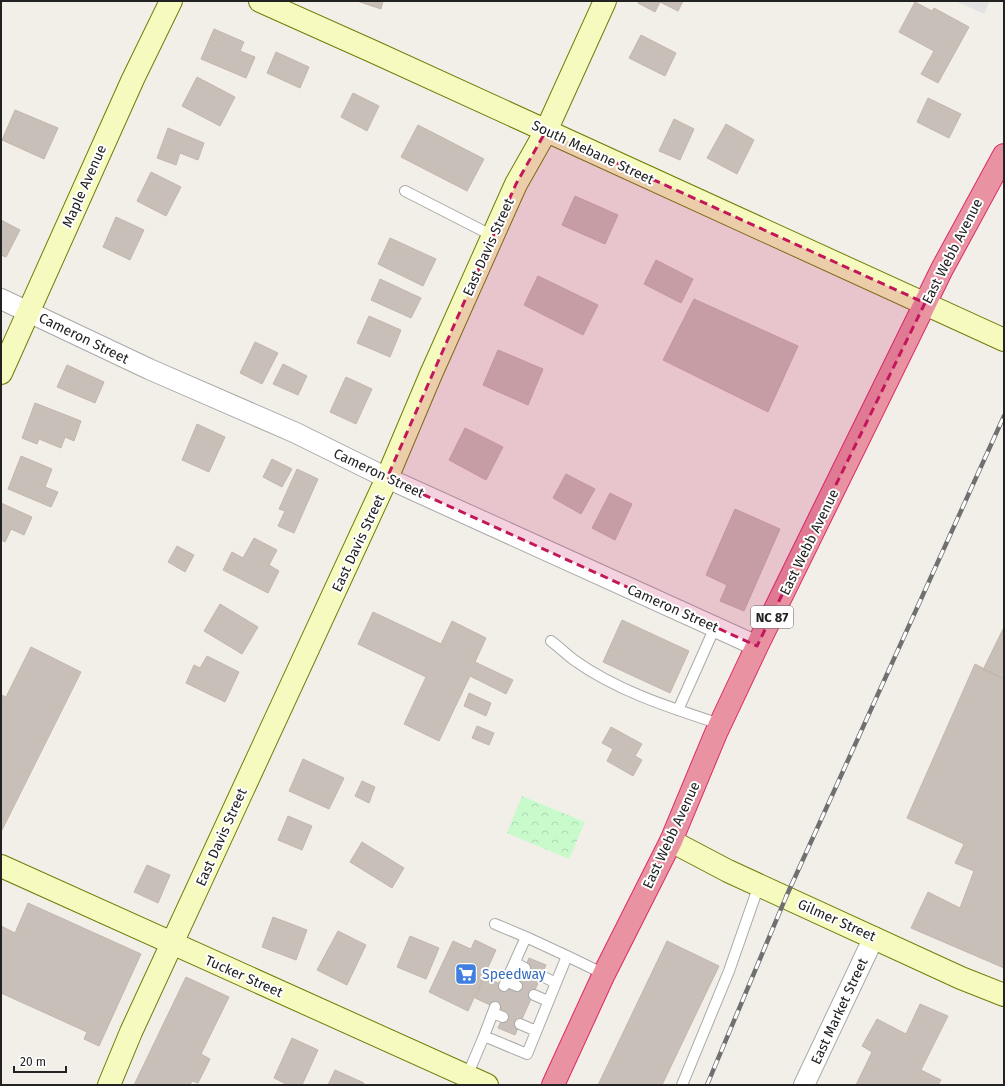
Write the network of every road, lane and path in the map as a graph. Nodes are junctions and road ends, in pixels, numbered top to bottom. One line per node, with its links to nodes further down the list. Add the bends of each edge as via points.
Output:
1 (171, 1): 10 (street, Maple Avenue)
2 (260, 1): 4 (street, South Mebane Street)
3 (605, 1): 4 (street, East Davis Street)
4 (546, 131): 7 (street, East Davis Street, via 516,184); 9 (street, South Mebane Street)
5 (1004, 155): 9 (highway, East Webb Avenue / NC 87)
6 (405, 191): 7 (lane)
7 (493, 236): 13 (street, East Davis Street)
8 (1, 299): 10 (street, Cameron Street)
9 (925, 303): 11 (street, South Mebane Street); 16 (highway, East Webb Avenue / NC 87)
10 (28, 311): 12 (street, Maple Avenue); 13 (street, Cameron Street, via 149,370 296,433)
11 (1004, 340)
12 (1, 374)
13 (387, 478): 14 (street, Cameron Street); 25 (street, East Davis Street)
14 (715, 627): 16 (street, Cameron Street); 17 (lane)
15 (550, 641): 17 (lane, via 573,660 605,678)
16 (757, 646): 18 (highway, East Webb Avenue / NC 87)
17 (678, 710): 18 (lane)
18 (720, 724): 19 (highway, East Webb Avenue / NC 87)
19 (671, 841): 21 (street, Gilmer Street); 29 (highway, East Webb Avenue / NC 87)
20 (1, 866): 25 (street, Tucker Street)
21 (759, 885): 24 (street, Gilmer Street); 44 (lane, via 729,970)
22 (494, 924): 23 (lane)
23 (526, 937): 26 (lane); 27 (lane)
24 (874, 937): 34 (street, Gilmer Street); 45 (street, East Market Street)
25 (173, 944): 40 (street, Tucker Street); 41 (street, East Davis Street)
26 (567, 956): 29 (lane); 31 (lane)
27 (515, 963): 28 (lane); 32 (lane, via 505,984)
28 (525, 968)
29 (604, 974): 43 (highway, East Webb Avenue / NC 87)
30 (542, 976): 31 (lane)
31 (556, 983): 35 (lane)
32 (517, 986)
33 (534, 995): 35 (lane)
34 (1004, 995)
35 (548, 1002): 38 (lane)
36 (497, 1012): 39 (lane)
37 (520, 1024): 38 (lane)
38 (536, 1031): 39 (lane, via 527,1054)
39 (484, 1036): 40 (lane)
40 (467, 1076): 42 (street, Tucker Street)
41 (109, 1085)
42 (487, 1085)
43 (553, 1085)
44 (682, 1085)
45 (804, 1085)

